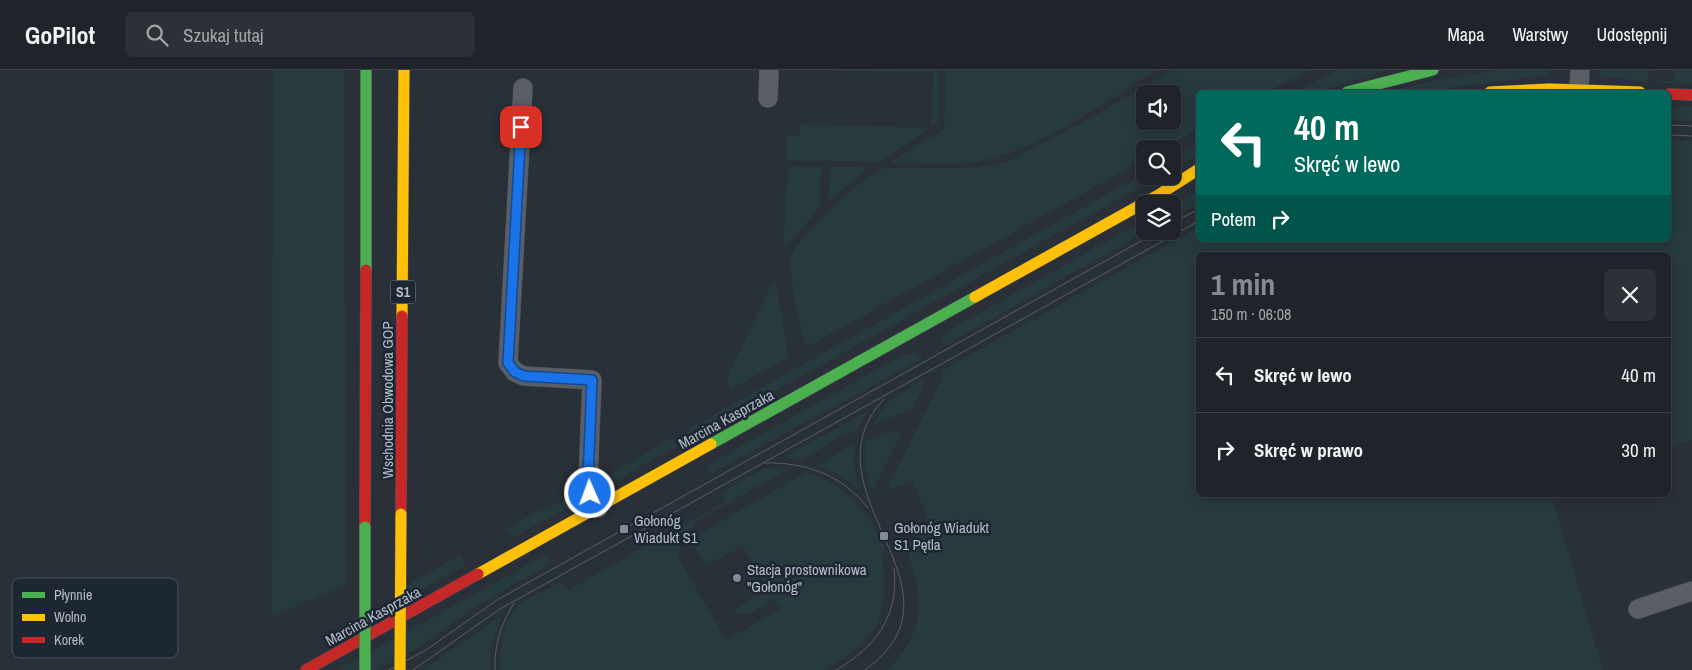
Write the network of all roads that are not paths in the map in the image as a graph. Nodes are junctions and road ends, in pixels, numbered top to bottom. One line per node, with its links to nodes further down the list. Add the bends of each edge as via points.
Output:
1 (366, 70): 19 (main road, Wschodnia Obwodowa GOP, bridge)
2 (404, 70): 20 (main road, Wschodnia Obwodowa GOP / S1, bridge)
3 (769, 70): 11 (street)
4 (1433, 70): 7 (main road)
5 (1580, 70): 8 (street)
6 (523, 88): 15 (street, via 508,363 515,372 524,376 592,380 588,480)
7 (1354, 90)
8 (1579, 90)
9 (1671, 94): 10 (main road)
10 (1692, 95)
11 (768, 98)
12 (1196, 171): 14 (main road, Marcina Kasprzaka)
13 (1196, 176): 14 (main road, Marcina Kasprzaka)
14 (1160, 194): 15 (main road, Marcina Kasprzaka)
15 (598, 508): 18 (main road, Marcina Kasprzaka)
16 (1692, 591): 17 (street)
17 (1638, 609)
18 (306, 670)
19 (365, 670)
20 (400, 670)

